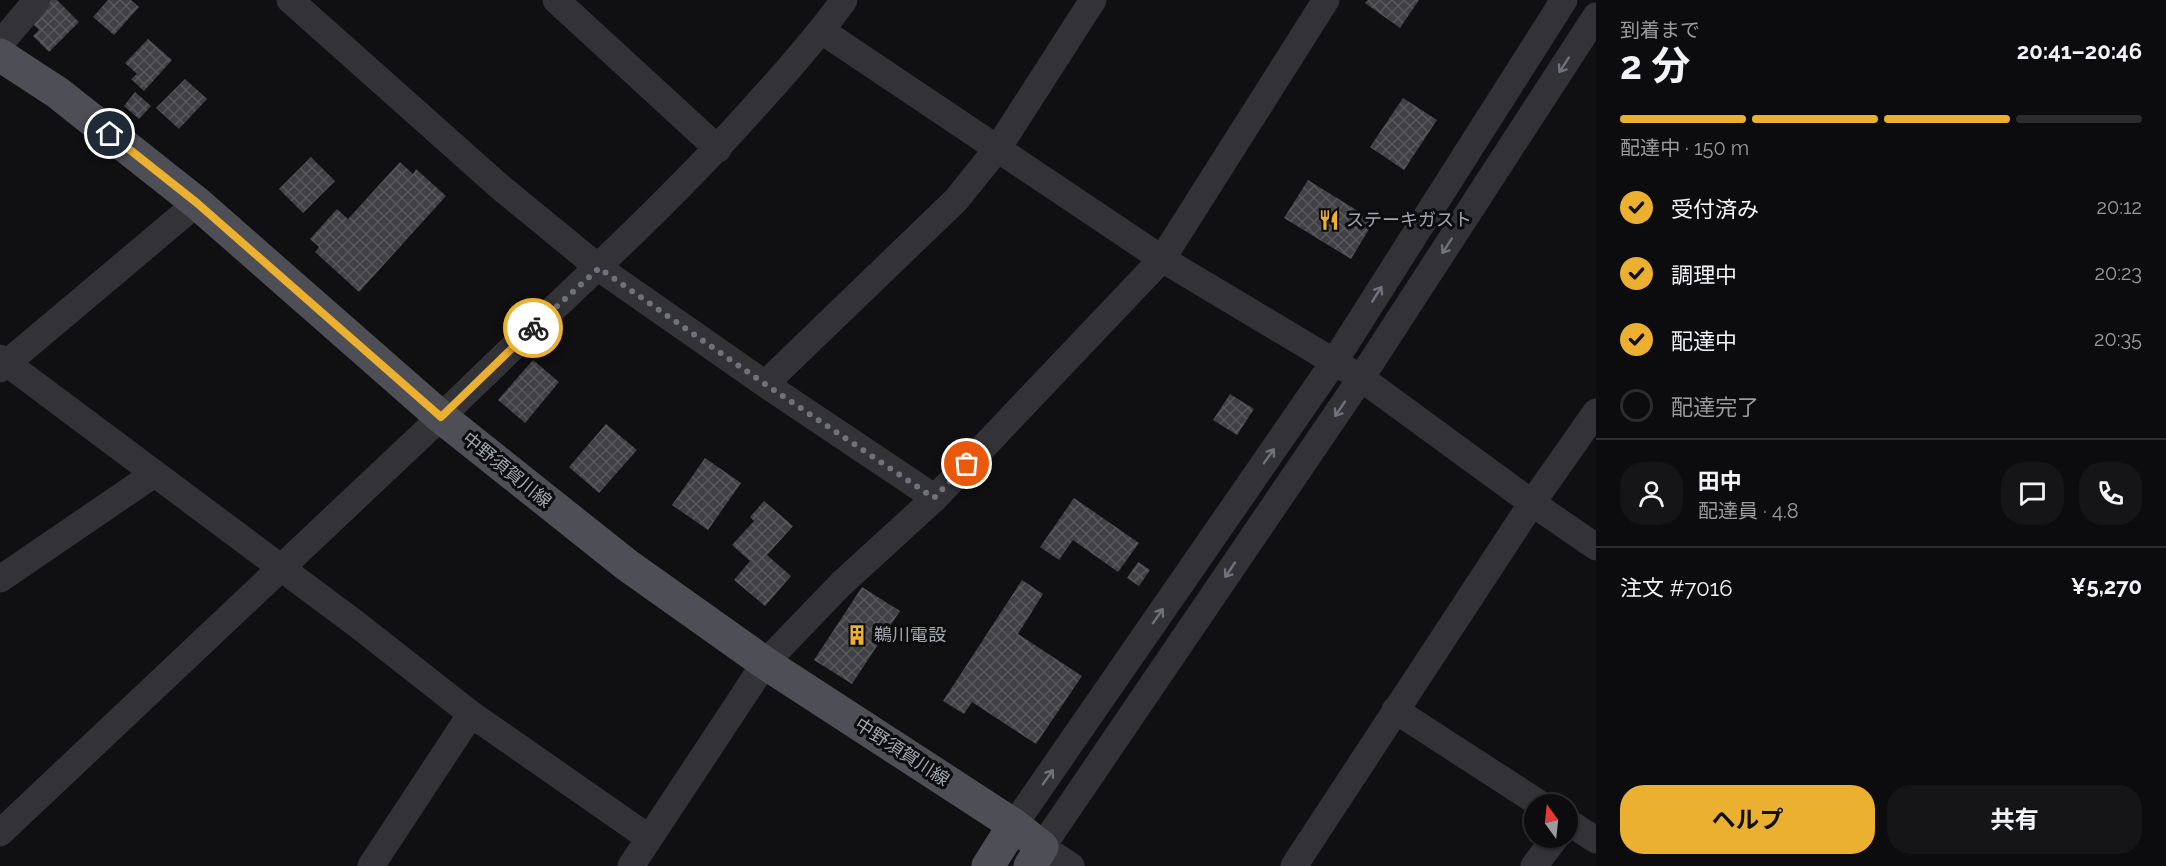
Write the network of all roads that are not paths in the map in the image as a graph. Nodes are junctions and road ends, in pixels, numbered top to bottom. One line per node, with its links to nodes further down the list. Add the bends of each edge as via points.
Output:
1 (37, 0): 10 (street)
2 (290, 0): 16 (street, via 499,186)
3 (556, 0): 13 (street)
4 (844, 0): 9 (street)
5 (1093, 0): 12 (street)
6 (1326, 0): 15 (street)
7 (1564, 0): 17 (street, one-way to 7)
8 (1596, 16): 19 (street, one-way to 19)
9 (822, 31): 12 (street); 13 (street)
10 (0, 44)
11 (0, 55): 14 (main road, 中野須賀川線, via 58,93)
12 (998, 148): 15 (street); 20 (street, via 956,200)
13 (718, 149): 16 (street)
14 (197, 203): 18 (street); 22 (main road, 中野須賀川線)
15 (1162, 259): 17 (street); 24 (street)
16 (599, 268): 20 (street); 22 (street)
17 (1334, 362): 19 (street); 33 (street, one-way to 17)
18 (2, 363): 23 (street)
19 (1361, 378): 25 (street); 39 (street, one-way to 39)
20 (765, 384): 24 (street)
21 (1596, 412): 25 (street)
22 (441, 417): 27 (street); 29 (main road, 中野須賀川線, via 627,565)
23 (154, 474): 27 (street); 28 (street)
24 (934, 498): 29 (street, via 841,584)
25 (1532, 503): 26 (street); 30 (street)
26 (1596, 546)
27 (280, 568): 31 (street); 35 (street)
28 (0, 579)
29 (765, 663): 33 (main road, 中野須賀川線); 36 (street)
30 (1395, 710): 32 (street); 44 (street)
31 (471, 714): 36 (street); 40 (street)
32 (1525, 794)
33 (1014, 825): 39 (main road, 中野須賀川線); 42 (main road)
34 (1578, 828): 37 (street)
35 (0, 833)
36 (649, 838): 41 (street)
37 (1596, 840)
38 (1548, 848): 45 (street)
39 (1036, 857): 43 (street)
40 (370, 866)
41 (631, 866)
42 (988, 866)
43 (1071, 866)
44 (1294, 866)
45 (1534, 866)

